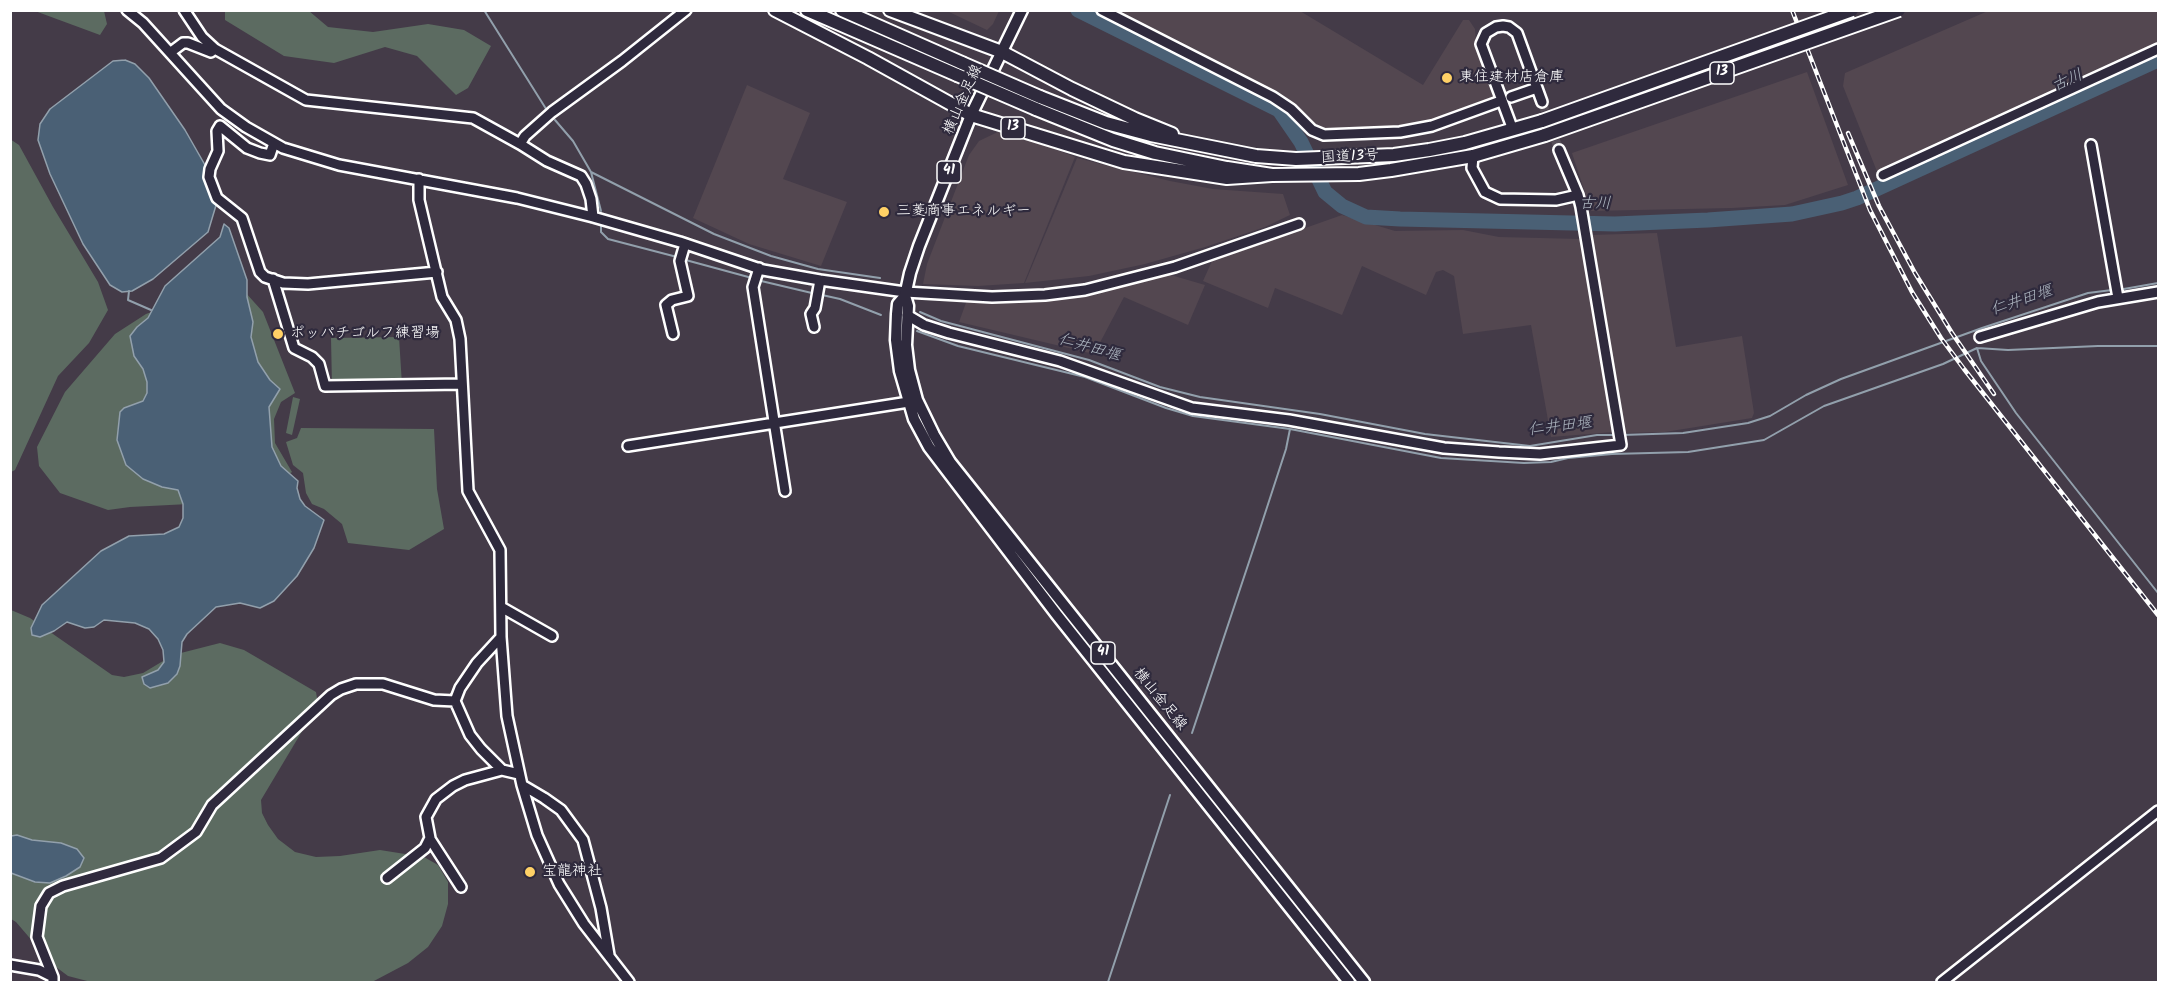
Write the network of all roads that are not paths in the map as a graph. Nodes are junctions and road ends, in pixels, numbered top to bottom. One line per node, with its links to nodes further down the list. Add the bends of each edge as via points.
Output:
1 (127, 10): 14 (street)
2 (184, 10): 12 (street, via 202,38)
3 (686, 10): 25 (street, via 552,112)
4 (775, 10): 22 (highway, 13)
5 (807, 10): 16 (highway, 国道13号 / 13)
6 (842, 10): 16 (highway, 国道13号 / 13)
7 (890, 10): 15 (highway, 13)
8 (1022, 10): 15 (main road, 41)
9 (1102, 10): 19 (street, via 1273,97 1312,130 1324,135 1400,132 1432,126)
10 (1852, 10): 23 (highway, 国道13号 / 13, bridge)
11 (1899, 10): 29 (highway, 国道13号 / 13, bridge, via 1545,135)
12 (215, 49): 14 (street, via 211,52 183,43); 25 (street, via 306,100 473,118)
13 (2158, 49): 31 (street)
14 (171, 52): 24 (street, via 221,109)
15 (1002, 52): 22 (main road, 横山金足線 / 41); 27 (highway, 13, via 1135,119)
16 (960, 69): 21 (highway, 国道13号 / 13, bridge)
17 (1537, 88): 18 (street); 20 (street); 23 (street, via 1517,33 1503,26 1486,33 1481,44)
18 (1511, 97)
19 (1498, 102)
20 (1542, 102)
21 (1038, 103): 27 (highway, 国道13号 / 13); 30 (highway, 国道13号 / 13, via 1113,140 1155,153)
22 (971, 115): 30 (highway, 13, via 1124,162 1227,178); 42 (main road, 横山金足線 / 41, via 919,246)
23 (1513, 130): 27 (highway, 国道13号 / 13, via 1394,155 1296,159)
24 (274, 142): 32 (street, via 322,161); 39 (street, via 270,155 260,153 247,148 220,126 218,151 209,177 217,198 242,218 260,272)
25 (520, 144): 34 (street, via 581,176)
26 (2091, 145): 43 (street)
27 (1213, 149)
28 (1559, 150): 33 (street)
29 (1473, 156): 30 (highway, 国道13号 / 13, via 1359,174); 33 (street, via 1472,168 1485,192 1500,199 1556,200)
30 (1272, 175)
31 (1883, 175)
32 (419, 179): 34 (street); 37 (street, via 419,200)
33 (1578, 195): 44 (street, via 1621,445 1540,454 1488,452 1192,408 1060,361 924,325)
34 (593, 216): 36 (street)
35 (1299, 224): 42 (street, via 1174,267 1085,290 992,297)
36 (682, 252): 38 (street); 46 (street, via 688,296 666,305)
37 (437, 272): 39 (street, via 308,284); 48 (street, via 442,297 456,320)
38 (756, 275): 40 (street); 50 (street)
39 (273, 279): 48 (street, via 294,348 319,364 325,386)
40 (818, 289): 42 (street); 45 (street, via 811,314)
41 (2158, 292): 43 (street)
42 (905, 294): 44 (main road, 横山金足線 / 41); 49 (main road, 横山金足線 / 41, via 898,304 896,340 900,371)
43 (2118, 298): 47 (street)
44 (906, 315): 49 (main road, 横山金足線 / 41)
45 (814, 327)
46 (673, 334)
47 (1980, 337)
48 (462, 384): 53 (street, via 468,492 500,550)
49 (913, 401): 50 (street); 68 (main road, 横山金足線 / 41, via 921,434 952,479); 69 (main road, 横山金足線 / 41, via 950,462)
50 (774, 423): 51 (street); 52 (street)
51 (628, 446)
52 (785, 491)
53 (501, 607): 54 (street); 55 (street)
54 (552, 636)
55 (501, 638): 56 (street, via 477,663); 58 (street, via 507,716)
56 (455, 701): 57 (street, via 470,735); 66 (street, via 434,700 383,684 356,684 331,695 212,805 196,832 160,858 49,893 41,906 37,937)
57 (502, 770): 58 (street); 61 (street, via 465,780 436,799 426,817)
58 (519, 774): 59 (street)
59 (522, 785): 64 (street, via 547,861 584,924); 64 (street, via 561,810 583,840)
60 (2158, 811): 70 (street)
61 (430, 839): 62 (street, via 426,848); 63 (street)
62 (387, 878)
63 (461, 887)
64 (610, 957): 67 (street)
65 (10, 964): 66 (street, via 39,970)
66 (53, 980)
67 (630, 982)
68 (1349, 982)
69 (1364, 982)
70 (1942, 982)

